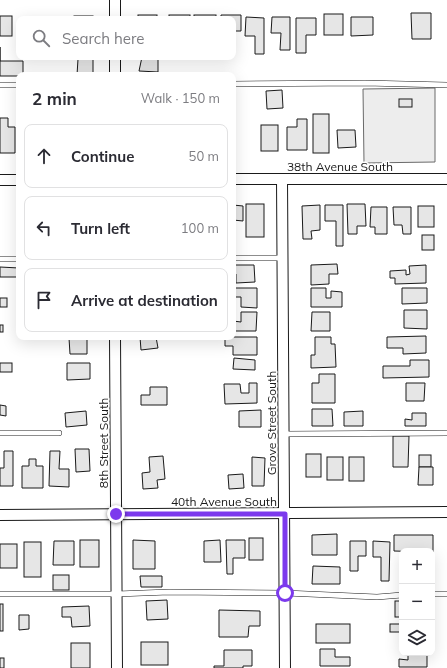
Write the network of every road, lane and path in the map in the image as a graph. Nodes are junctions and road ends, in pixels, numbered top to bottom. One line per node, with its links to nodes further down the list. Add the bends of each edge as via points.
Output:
1 (115, 0): 2 (street)
2 (115, 16)
3 (115, 60): 4 (street)
4 (115, 72)
5 (236, 84): 8 (lane)
6 (0, 85): 7 (lane)
7 (16, 85)
8 (447, 85)
9 (236, 179): 10 (street, 38th Avenue South)
10 (282, 179): 11 (street, 38th Avenue South); 15 (street, Grove Street South)
11 (447, 179)
12 (0, 180): 13 (street)
13 (16, 180)
14 (236, 258): 15 (lane)
15 (283, 258): 22 (street, Grove Street South)
16 (0, 259): 17 (lane)
17 (16, 259)
18 (116, 340): 24 (street, 8th Street South)
19 (0, 433): 20 (lane)
20 (59, 433)
21 (447, 433): 22 (lane)
22 (284, 434): 25 (street, Grove Street South)
23 (447, 512): 25 (street, 40th Avenue South)
24 (116, 514): 25 (street, 40th Avenue South); 26 (street, 40th Avenue South); 29 (street, 8th Street South)
25 (285, 514): 27 (street, Grove Street South)
26 (0, 515)
27 (285, 593): 29 (lane); 32 (lane, via 377,597); 34 (street, Grove Street South)
28 (0, 594): 29 (lane)
29 (117, 594): 33 (street, 8th Street South)
30 (435, 594): 31 (lane)
31 (447, 594)
32 (399, 595)
33 (117, 668)
34 (285, 668)

